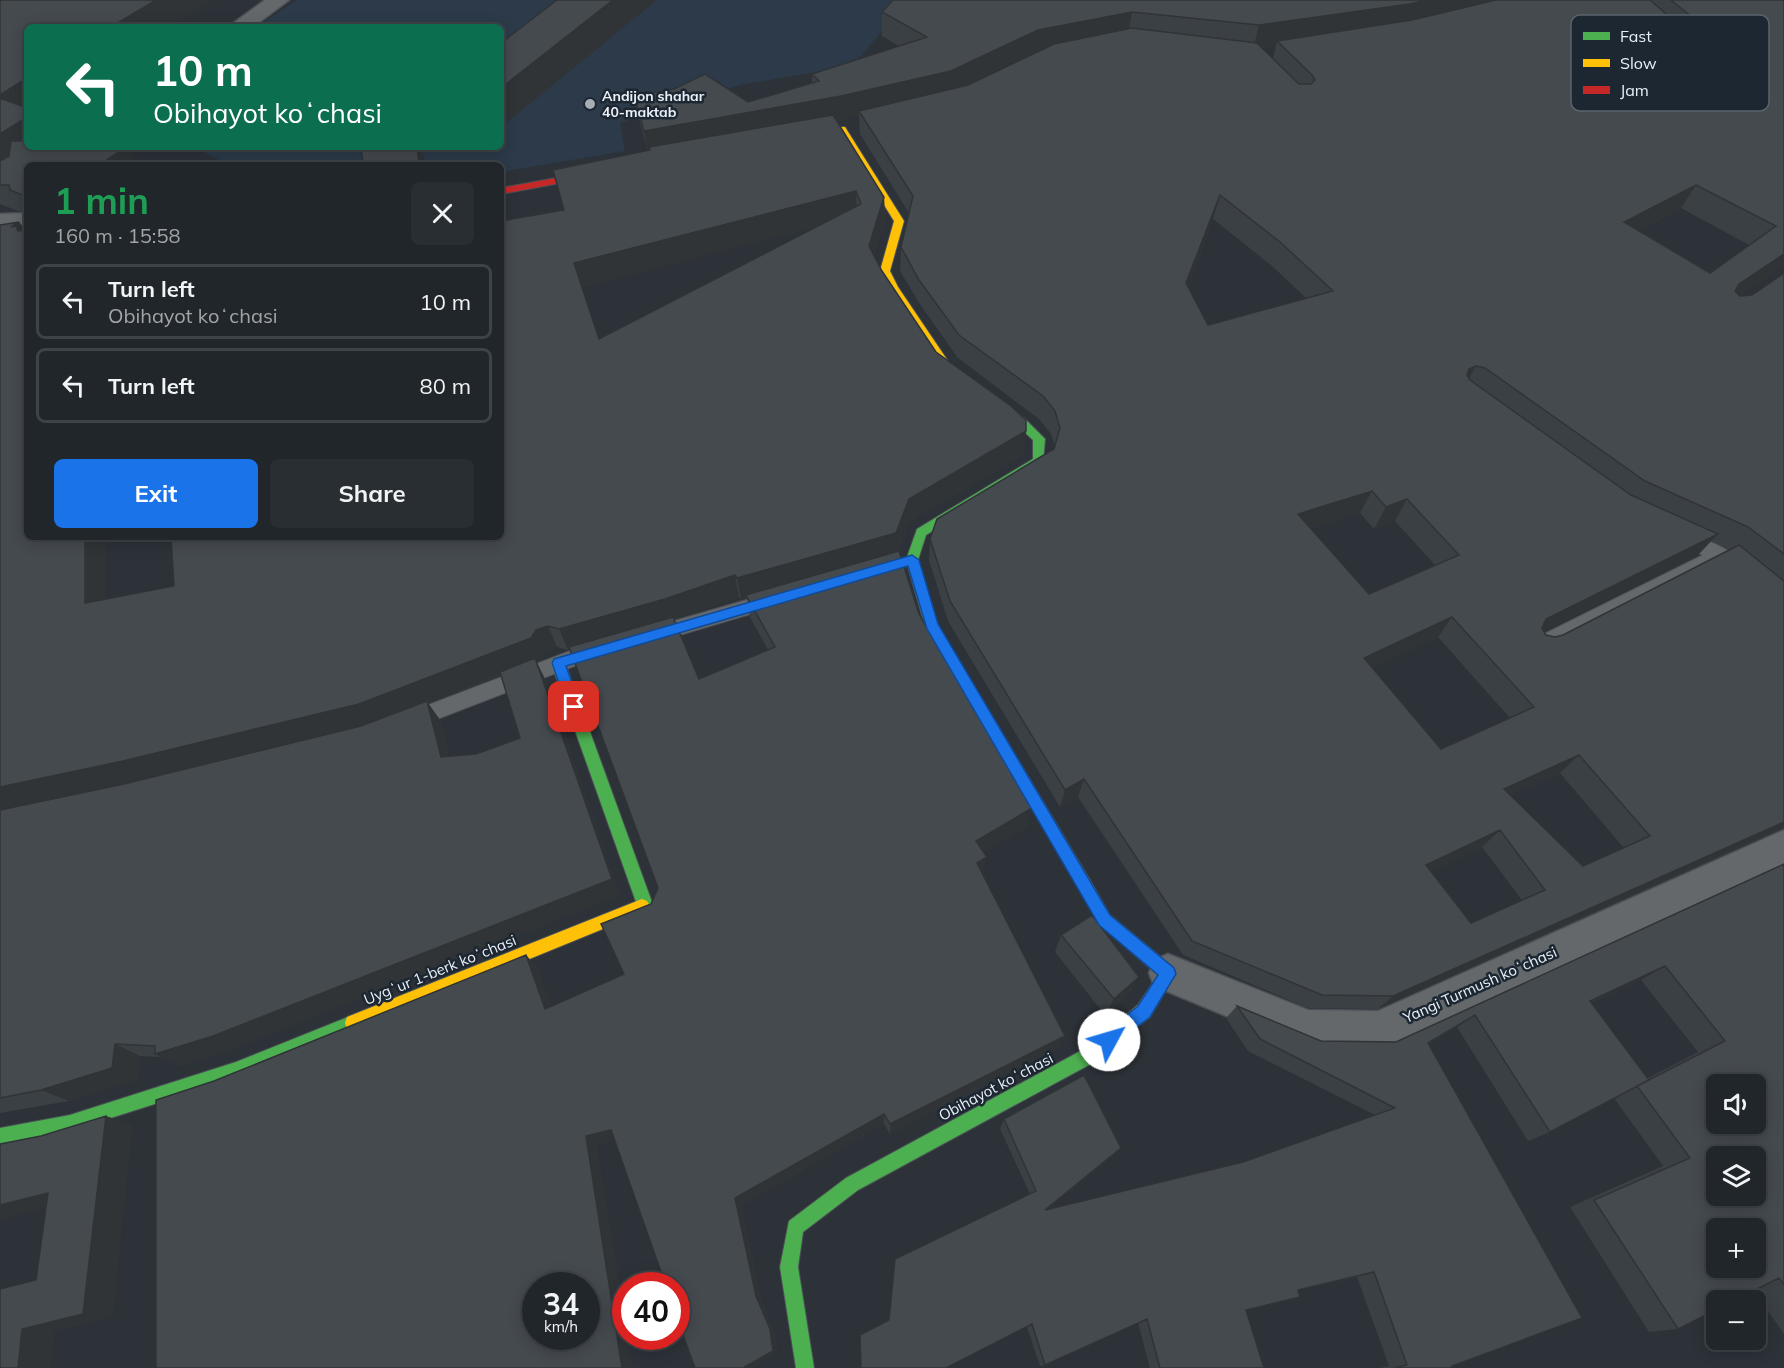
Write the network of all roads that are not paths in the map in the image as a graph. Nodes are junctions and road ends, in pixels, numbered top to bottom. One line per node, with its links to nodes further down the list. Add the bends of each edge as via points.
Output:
1 (279, 0): 2 (street)
2 (243, 24)
3 (842, 128): 10 (street, via 899,221 885,271 893,288 947,368 1040,439 1039,461 921,532)
4 (619, 169): 5 (street)
5 (504, 189)
6 (24, 221): 7 (street)
7 (0, 222)
8 (1666, 532): 9 (lane)
9 (1720, 555): 12 (lane); 15 (lane)
10 (912, 560): 11 (lane); 20 (street, via 931,625 1105,920)
11 (889, 567)
12 (1756, 585)
13 (787, 596): 14 (lane)
14 (638, 639)
15 (1537, 647)
16 (592, 653): 17 (lane)
17 (558, 663): 18 (lane); 21 (street, Uygʻur 1-berk koʻchasi, via 645,905 236,1070 70,1123)
18 (387, 730)
19 (1784, 847): 20 (street, Yangi Turmush koʻchasi, via 1379,1031 1308,1030)
20 (1168, 974): 22 (street, Obihayot koʻchasi, via 1144,1011 1092,1054 852,1184 795,1227 789,1267)
21 (0, 1136)
22 (804, 1367)

